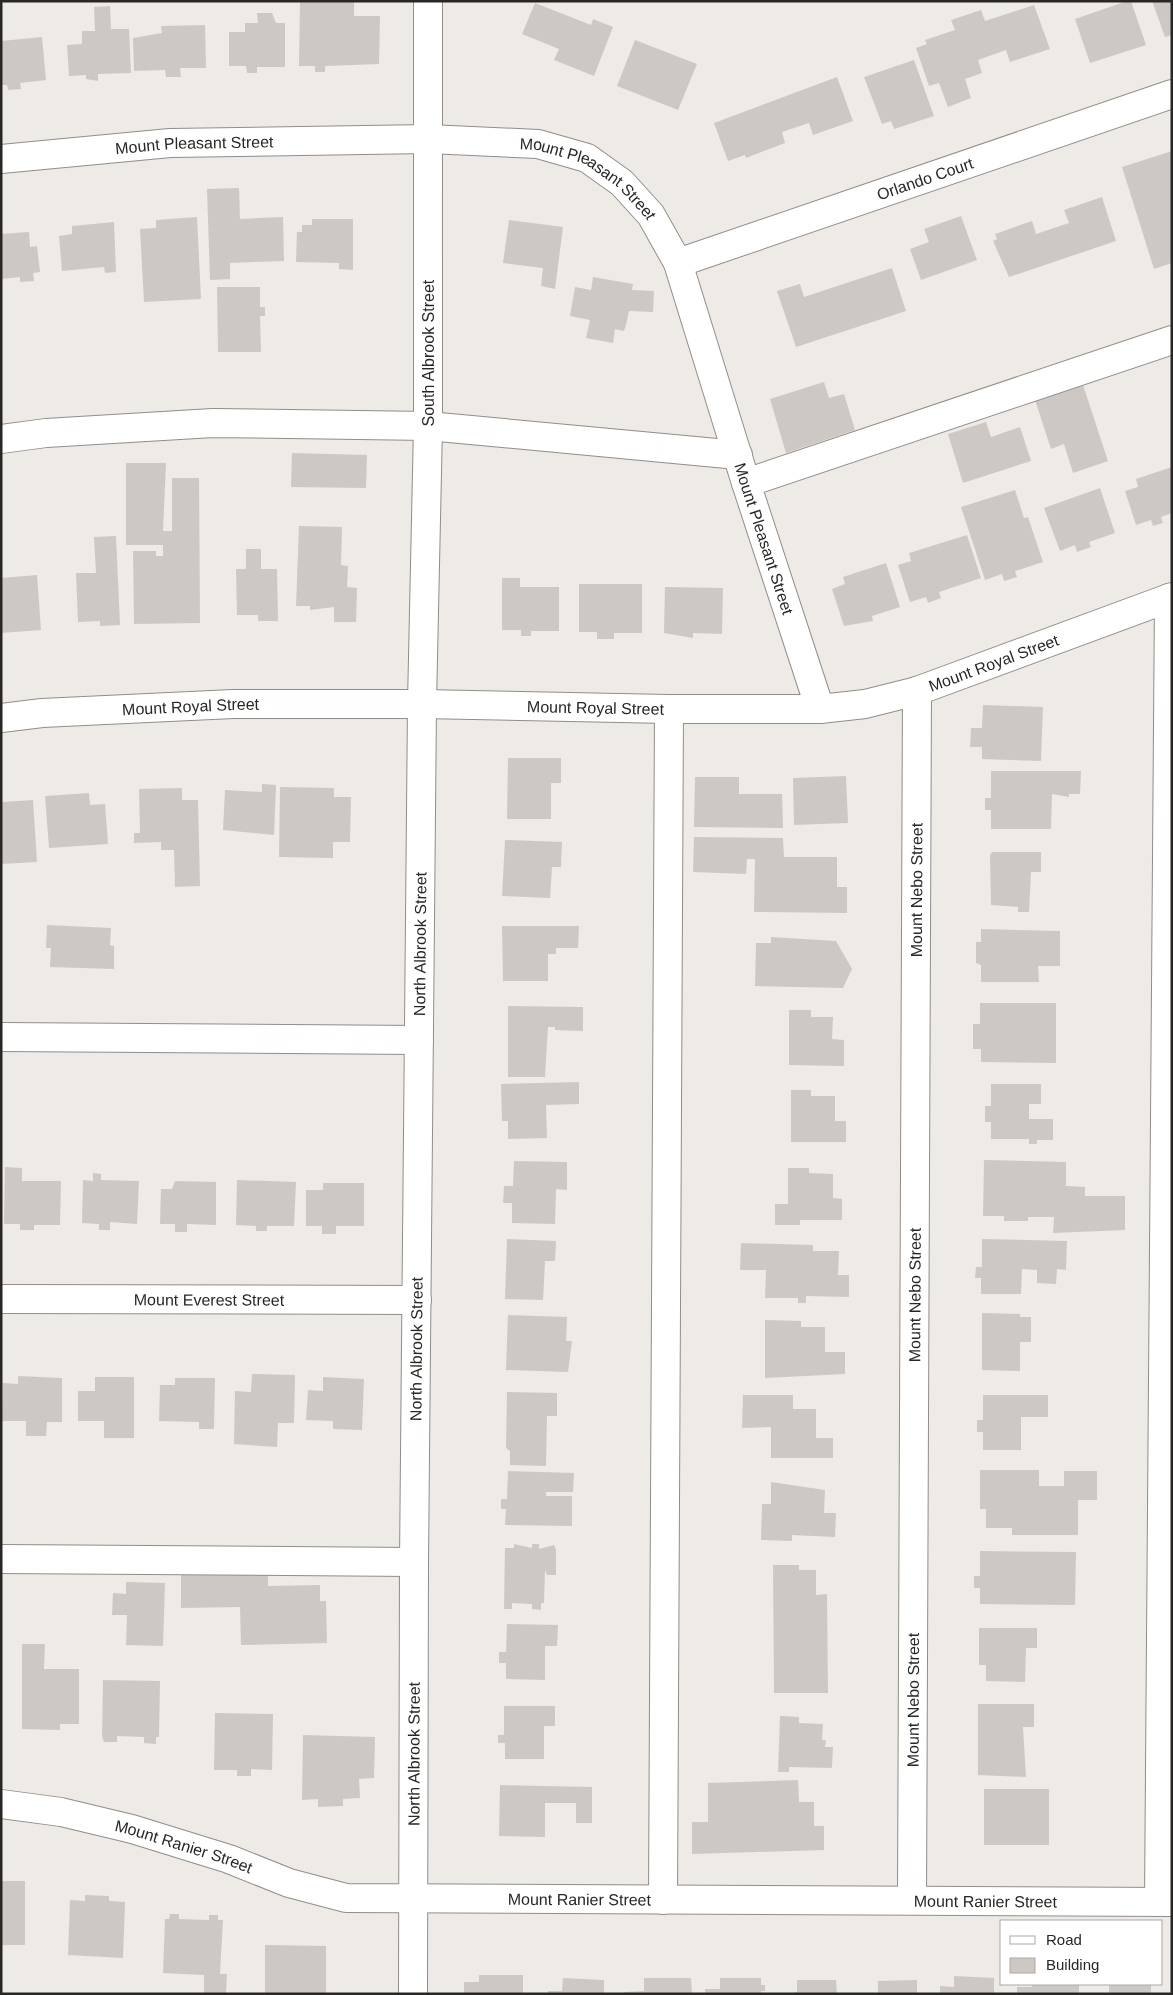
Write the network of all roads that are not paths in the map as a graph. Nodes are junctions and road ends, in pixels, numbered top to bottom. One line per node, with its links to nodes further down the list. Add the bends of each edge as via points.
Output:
1 (428, 1): 3 (street, South Albrook Street)
2 (1172, 94): 5 (street, Orlando Court)
3 (428, 139): 4 (street, Mount Pleasant Street, via 170,143); 5 (street, Mount Pleasant Street, via 538,144 587,158 622,183 651,215); 7 (street, South Albrook Street)
4 (1, 159)
5 (678, 263): 9 (street, Mount Pleasant Street)
6 (1172, 340): 10 (street)
7 (428, 426): 8 (street, via 213,423 46,433); 9 (street); 13 (street, South Albrook Street)
8 (1, 440)
9 (738, 455): 10 (street, Mount Pleasant Street)
10 (746, 483): 15 (street, Mount Pleasant Street)
11 (1170, 598): 12 (street, Mount Royal Street); 27 (street)
12 (916, 691): 15 (street, Mount Royal Street, via 864,704); 26 (street, Mount Nebo Street)
13 (422, 704): 14 (street, Mount Royal Street); 16 (street, Mount Royal Street, via 233,704 42,713); 18 (street, North Albrook Street)
14 (669, 709): 15 (street, Mount Royal Street); 25 (street)
15 (820, 709)
16 (1, 718)
17 (1, 1037): 18 (street)
18 (419, 1040): 20 (street, North Albrook Street)
19 (1, 1299): 20 (street, Mount Everest Street)
20 (417, 1300): 22 (street, North Albrook Street)
21 (1, 1559): 22 (street)
22 (414, 1562): 24 (street, North Albrook Street)
23 (1, 1804): 24 (street, Mount Ranier Street, via 60,1812 132,1829 230,1859 289,1883 346,1898)
24 (413, 1899): 25 (street, Mount Ranier Street); 28 (street, North Albrook Street)
25 (663, 1900): 26 (street, Mount Ranier Street)
26 (912, 1900): 27 (street, Mount Ranier Street)
27 (1165, 1902)
28 (413, 1994)

